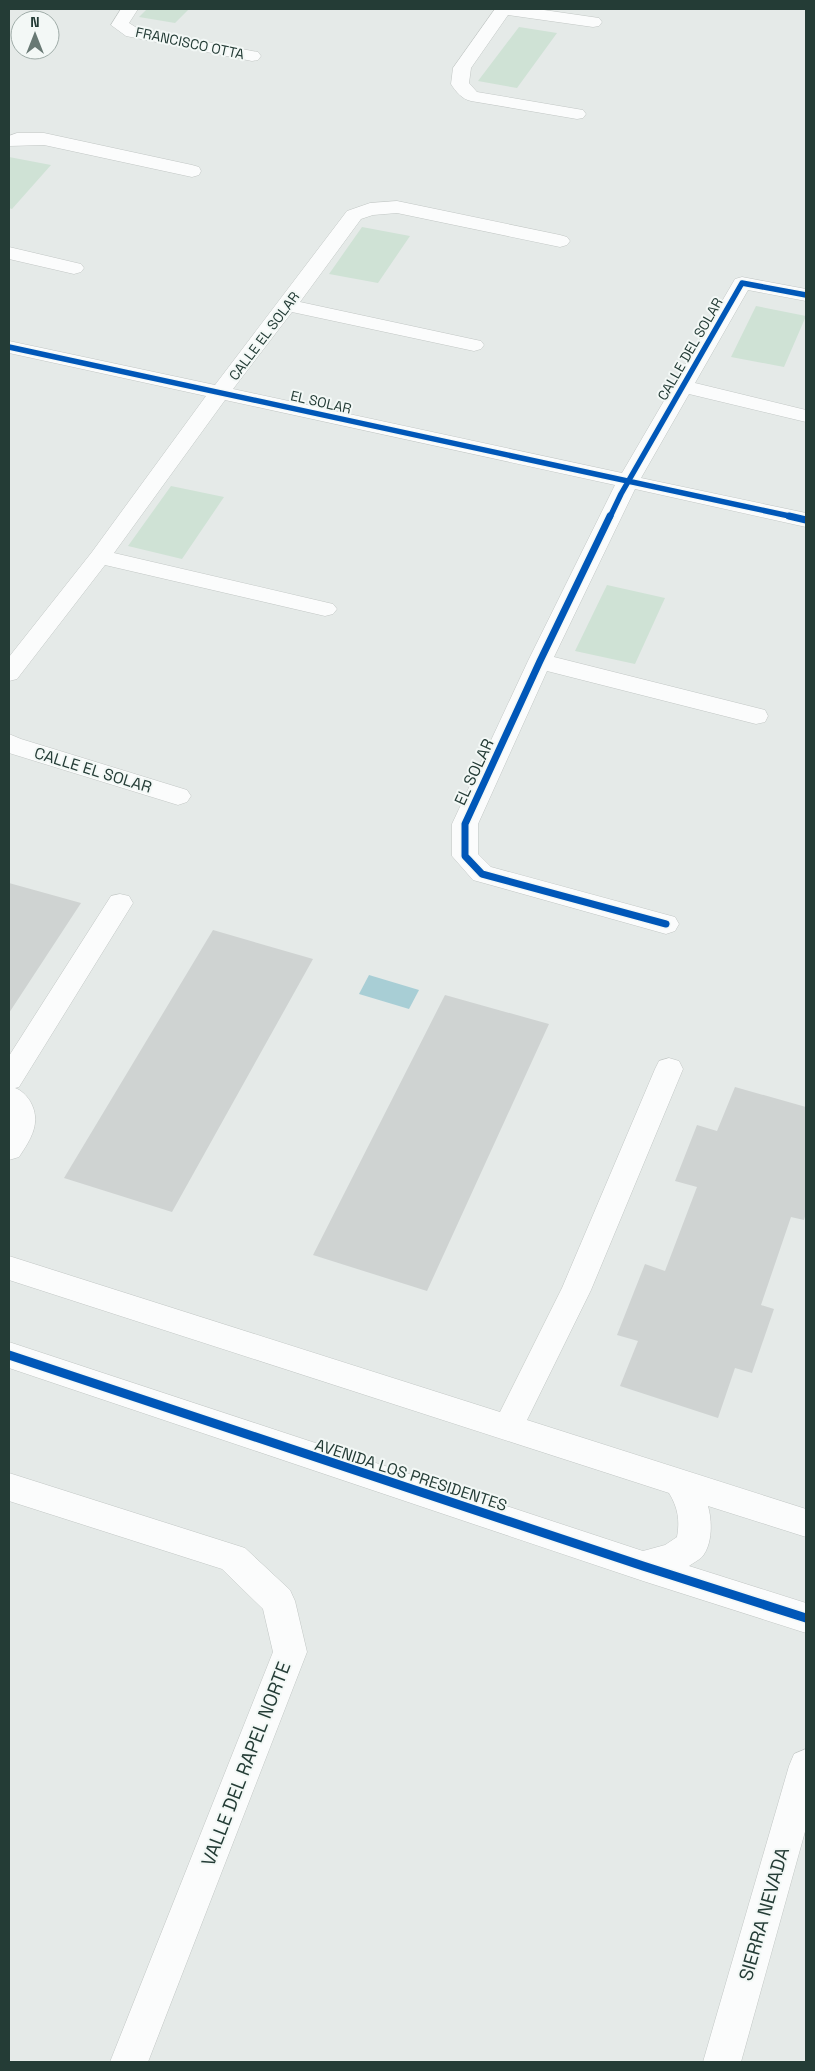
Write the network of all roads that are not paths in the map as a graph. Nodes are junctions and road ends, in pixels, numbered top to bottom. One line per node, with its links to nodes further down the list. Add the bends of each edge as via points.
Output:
1 (130, 9): 4 (street, FRANCISCO OTTA, via 120,25 132,32)
2 (503, 9): 3 (street); 5 (street, via 462,68 460,84 470,96)
3 (593, 22)
4 (252, 56)
5 (577, 114)
6 (9, 141): 7 (street, via 17,138 44,139)
7 (192, 170)
8 (560, 241): 12 (street, CALLE EL SOLAR, via 397,207 370,208 354,215)
9 (9, 253): 10 (street)
10 (74, 268)
11 (806, 295): 15 (street, CALLE DEL SOLAR, via 742,284)
12 (288, 306): 13 (street); 16 (street, CALLE EL SOLAR)
13 (474, 345)
14 (9, 347): 16 (street, EL SOLAR)
15 (682, 386): 17 (street); 18 (street, CALLE DEL SOLAR)
16 (221, 392): 18 (street, EL SOLAR); 20 (street, CALLE EL SOLAR)
17 (806, 416)
18 (628, 483): 19 (street, EL SOLAR); 22 (street, EL SOLAR)
19 (806, 520)
20 (100, 556): 21 (street); 23 (street, CALLE EL SOLAR)
21 (325, 609)
22 (540, 661): 24 (street); 28 (street, EL SOLAR, via 465,824 465,856 482,874)
23 (9, 673)
24 (756, 716)
25 (9, 742): 26 (street, CALLE EL SOLAR)
26 (178, 796)
27 (120, 903): 30 (street)
28 (666, 924)
29 (670, 1069): 35 (street, via 576,1290)
30 (9, 1079)
31 (9, 1097): 32 (street, via 23,1118 21,1130)
32 (9, 1149)
33 (9, 1268): 35 (street)
34 (9, 1355): 39 (street, AVENIDA LOS PRESIDENTES)
35 (508, 1428): 36 (street)
36 (680, 1483): 38 (street); 39 (street, via 696,1516 690,1546 673,1558)
37 (9, 1487): 42 (street, VALLE DEL RAPEL NORTE, via 233,1558 278,1601 290,1652)
38 (806, 1523)
39 (643, 1566): 40 (street, AVENIDA LOS PRESIDENTES)
40 (806, 1618)
41 (806, 1766): 43 (street, SIERRA NEVADA)
42 (129, 2062)
43 (722, 2062)

